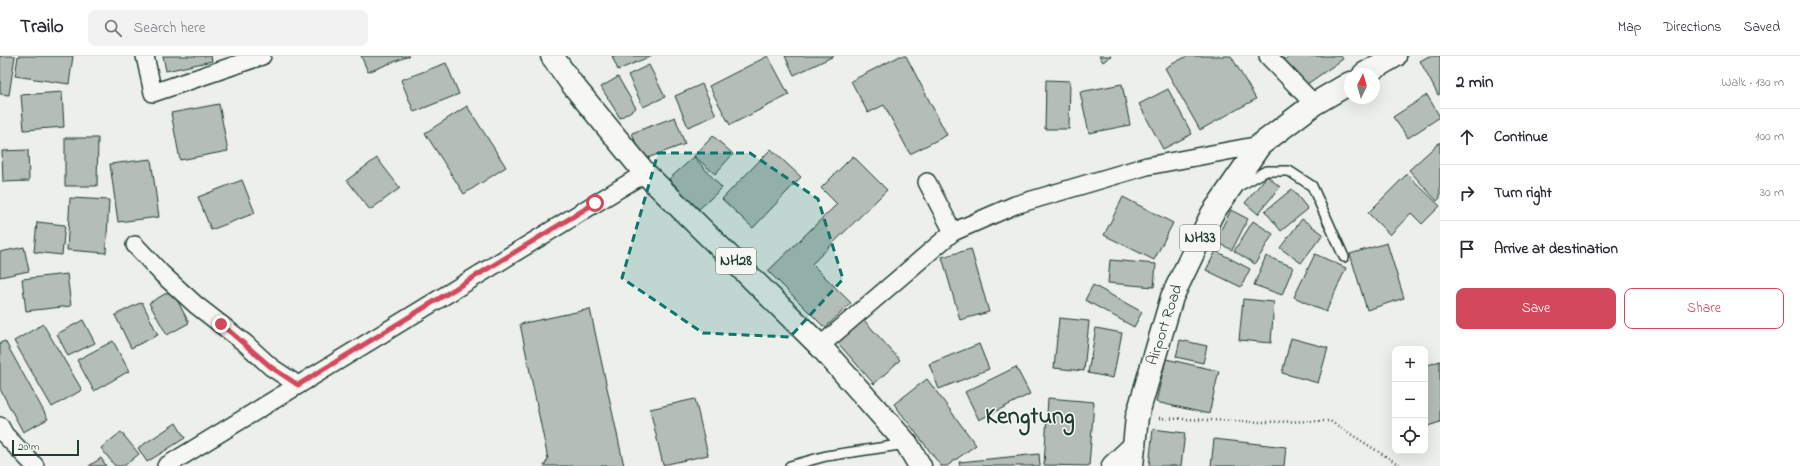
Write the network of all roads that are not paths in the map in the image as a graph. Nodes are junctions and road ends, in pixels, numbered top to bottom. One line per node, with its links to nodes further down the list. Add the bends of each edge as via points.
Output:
1 (145, 56): 2 (street, via 153,93)
2 (262, 56)
3 (552, 56): 10 (highway, NH28)
4 (1268, 56): 8 (street)
5 (1395, 56): 6 (highway)
6 (1374, 68)
7 (1344, 86): 8 (highway, Airport Road / NH33)
8 (1314, 104): 9 (highway, Airport Road / NH33)
9 (1260, 145): 12 (highway, Airport Road / NH33); 13 (street, via 1147,166 1015,205)
10 (645, 173): 16 (highway, NH28); 17 (street)
11 (927, 182): 13 (street)
12 (1227, 192): 15 (lane, via 1266,172 1289,171 1312,186); 20 (highway, Airport Road / NH33, via 1212,214 1172,297 1137,417)
13 (953, 232): 16 (street)
14 (136, 245): 17 (street, via 162,274 196,304 271,367)
15 (1344, 257)
16 (820, 346): 19 (highway, NH28)
17 (298, 385): 22 (street)
18 (0, 426): 21 (street, via 5,435)
19 (908, 444): 23 (lane, via 826,456); 24 (highway, NH28)
20 (1132, 457): 25 (highway, NH33)
21 (35, 466)
22 (166, 466)
23 (790, 466)
24 (920, 466)
25 (1113, 466)

